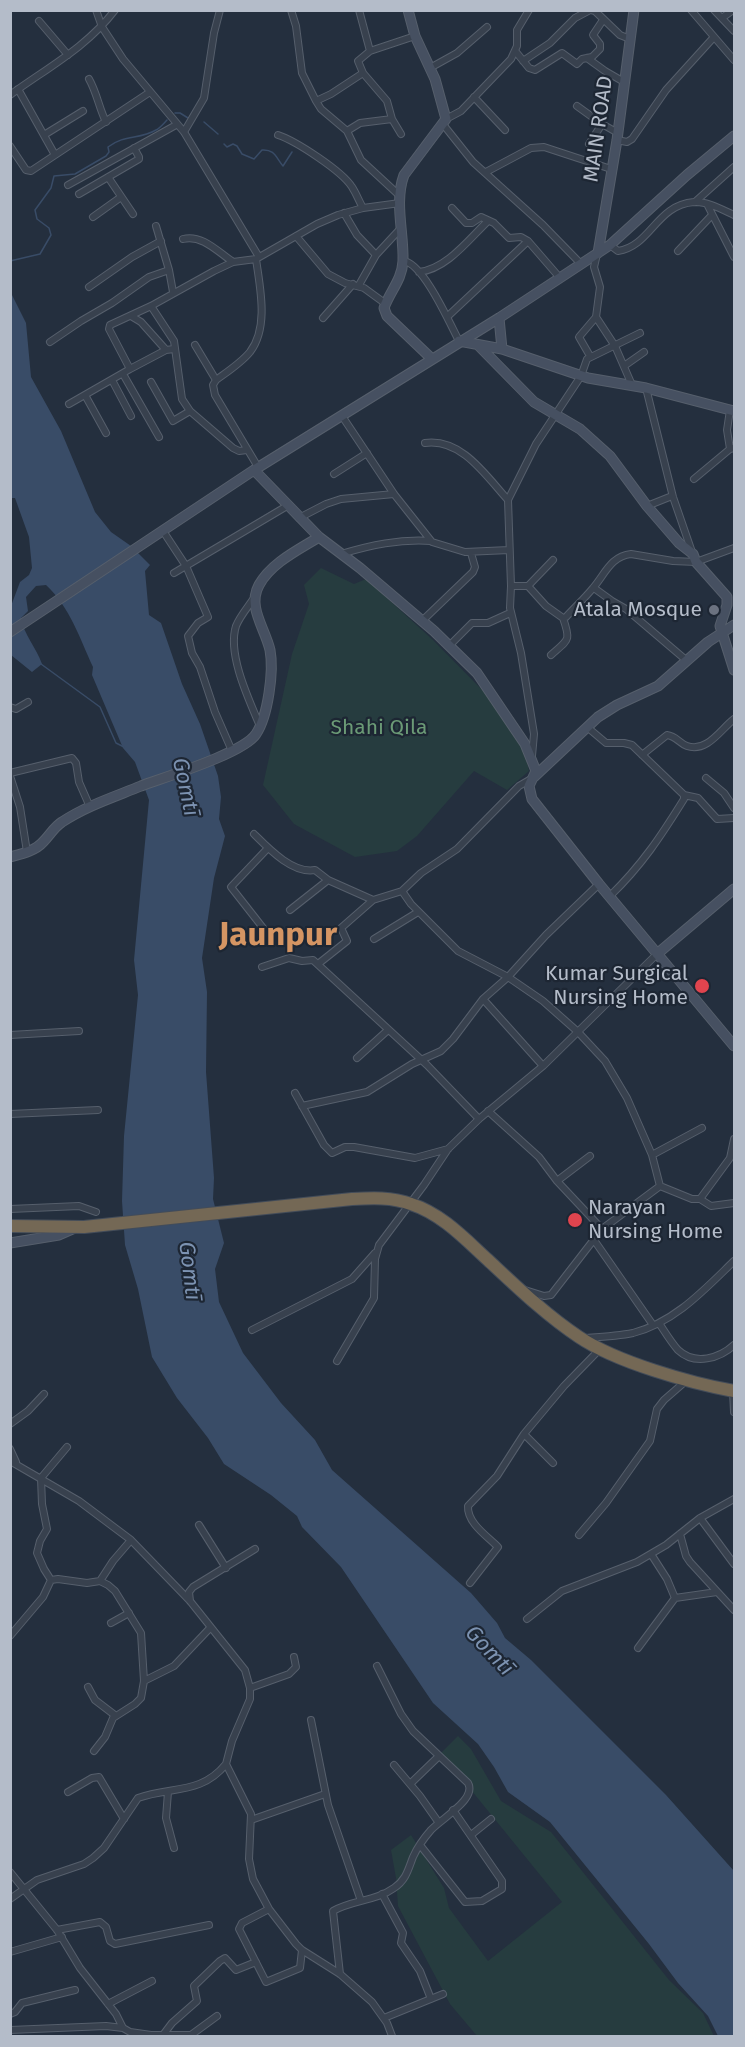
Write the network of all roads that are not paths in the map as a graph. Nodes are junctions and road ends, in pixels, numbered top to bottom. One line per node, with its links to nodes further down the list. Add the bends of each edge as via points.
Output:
1 (96, 10): 16 (street)
2 (115, 10): 16 (street)
3 (220, 10): 46 (street, via 204,98)
4 (291, 10): 36 (street, via 302,73)
5 (359, 10): 22 (street)
6 (408, 10): 19 (street)
7 (529, 10): 23 (street, via 516,30)
8 (590, 10): 14 (street); 27 (street)
9 (634, 10): 21 (street, MAIN ROAD)
10 (691, 10): 20 (street)
11 (714, 10): 13 (street)
12 (733, 10): 13 (street)
13 (722, 18): 18 (street)
14 (603, 20): 21 (street); 25 (street, via 593,35 600,49)
15 (39, 21): 24 (street)
16 (102, 27): 24 (street); 33 (street)
17 (487, 27): 28 (street, via 457,53)
18 (735, 31)
19 (415, 36): 22 (street); 28 (street)
20 (714, 37): 26 (street); 50 (street, via 666,90 632,139 627,142)
21 (630, 39): 31 (street, MAIN ROAD)
22 (370, 51): 29 (street, via 358,61)
23 (516, 52): 27 (street); 35 (street)
24 (68, 55): 32 (street)
25 (587, 58): 27 (street, via 576,64 562,53 535,70); 31 (street)
26 (735, 60)
27 (523, 61)
28 (430, 68): 40 (street)
29 (363, 73): 36 (street); 39 (street, via 387,101)
30 (89, 79): 41 (street)
31 (624, 82): 50 (street, MAIN ROAD)
32 (18, 89): 34 (street); 48 (street)
33 (150, 92): 41 (street); 43 (street)
34 (10, 95)
35 (474, 97): 40 (street); 44 (street)
36 (316, 101): 45 (street)
37 (577, 106): 42 (street)
38 (83, 111): 48 (street)
39 (392, 119): 45 (street, via 360,123); 47 (street)
40 (444, 121): 58 (street, via 473,162); 63 (street, via 404,175)
41 (106, 122): 55 (street)
42 (602, 124): 50 (street); 52 (street)
43 (176, 125): 46 (street); 54 (street)
44 (505, 130)
45 (347, 131): 63 (street, via 361,160)
46 (184, 132): 85 (street)
47 (401, 134)
48 (44, 135): 55 (street)
49 (278, 135): 66 (street, via 339,174 352,186)
50 (617, 136): 57 (street, MAIN ROAD)
51 (735, 136): 80 (street)
52 (589, 144)
53 (10, 146): 55 (street, via 28,171)
54 (134, 148): 59 (street, via 139,159); 60 (street)
55 (55, 155)
56 (735, 167): 64 (street)
57 (611, 169): 58 (street, via 537,147); 82 (street, MAIN ROAD)
58 (486, 172): 88 (street)
59 (108, 177): 61 (street); 62 (street)
60 (68, 185)
61 (79, 194)
62 (121, 197): 68 (street); 72 (street)
63 (400, 199): 66 (street); 75 (street)
64 (695, 202): 65 (street); 80 (street, via 665,213 632,247 618,251)
65 (707, 204): 70 (street); 71 (street)
66 (363, 208): 69 (street)
67 (452, 208): 73 (street, via 466,223 481,217)
68 (133, 213)
69 (344, 213): 76 (street); 83 (street)
70 (735, 214)
71 (712, 215): 81 (street); 84 (street)
72 (93, 217)
73 (488, 220): 79 (street, via 509,238); 90 (street, via 453,255 430,271)
74 (156, 226): 78 (street)
75 (401, 228): 83 (street); 86 (street)
76 (296, 236): 85 (street); 92 (street, via 328,274)
77 (183, 239): 87 (street, via 200,239)
78 (161, 241): 89 (street); 93 (street)
79 (528, 241): 91 (street); 98 (street)
80 (610, 245): 82 (street)
81 (678, 251)
82 (598, 253): 88 (street); 99 (street, via 594,267 600,287)
83 (376, 255): 92 (street)
84 (735, 257)
85 (257, 258): 87 (street); 119 (street, via 261,311 255,344 249,354)
86 (403, 261): 90 (street); 95 (street, via 400,279)
87 (233, 262): 94 (street)
88 (581, 264): 91 (street)
89 (169, 270): 94 (street); 104 (street, via 150,277)
90 (419, 272): 98 (street)
91 (560, 278): 101 (street)
92 (356, 285): 95 (street); 100 (street)
93 (88, 287)
94 (173, 292): 96 (street)
95 (386, 304): 113 (street, via 387,316)
96 (151, 306): 97 (street); 108 (street, via 172,337)
97 (131, 316): 110 (street); 115 (street, via 109,327)
98 (447, 317): 103 (street)
99 (596, 317): 107 (street); 112 (street, via 579,337)
100 (323, 318)
101 (499, 318): 103 (street); 109 (street)
102 (640, 333): 107 (street)
103 (459, 341): 106 (street); 113 (street)
104 (50, 342)
105 (195, 345): 119 (street)
106 (478, 345): 109 (street); 127 (street, via 534,402)
107 (615, 346): 112 (street); 114 (street)
108 (174, 349): 110 (street); 126 (street, via 182,399)
109 (502, 349): 117 (street)
110 (166, 350): 115 (street)
111 (644, 352): 114 (street)
112 (590, 356): 117 (street)
113 (432, 359): 128 (street)
114 (624, 366): 121 (street)
115 (130, 369): 116 (street)
116 (123, 374): 118 (street); 131 (street)
117 (580, 376): 121 (street); 127 (street)
118 (112, 380): 123 (street); 129 (street)
119 (216, 380): 134 (street, via 215,395)
120 (151, 381): 126 (street, via 173,422)
121 (632, 385): 122 (street)
122 (646, 388): 125 (street); 140 (street)
123 (86, 395): 124 (street); 130 (street)
124 (69, 404)
125 (732, 410): 133 (street, via 727,430)
126 (190, 411): 134 (street, via 233,448)
127 (554, 414): 141 (street); 143 (street, via 580,429 610,456)
128 (342, 416): 135 (street); 136 (street)
129 (131, 417)
130 (106, 433)
131 (159, 437)
132 (425, 443): 141 (street, via 448,444 459,450)
133 (732, 449): 138 (street)
134 (247, 450): 136 (street)
135 (367, 453): 137 (street); 139 (street)
136 (256, 469): 142 (street); 145 (street)
137 (334, 474)
138 (693, 479)
139 (394, 494): 144 (street, via 341,499); 147 (street)
140 (672, 496): 143 (street); 152 (street)
141 (508, 500): 149 (street)
142 (287, 506): 144 (street); 154 (street)
143 (647, 506): 152 (street)
144 (299, 518): 146 (street)
145 (163, 531): 154 (street); 164 (street)
146 (318, 537): 151 (street); 159 (street, via 276,565 264,577)
147 (432, 542): 150 (street); 151 (street, via 399,541)
148 (735, 548): 152 (street)
149 (509, 550): 150 (street); 156 (street)
150 (471, 553): 162 (street, via 473,572)
151 (340, 554): 162 (street)
152 (694, 558): 158 (street, via 672,561 625,555 609,565); 165 (street, via 727,597)
153 (553, 560): 157 (street)
154 (186, 566): 155 (street); 175 (street, via 208,617 188,636 192,653)
155 (174, 573)
156 (511, 586): 157 (street); 160 (street)
157 (528, 586): 161 (street)
158 (594, 588): 161 (street); 168 (street, via 626,609)
159 (254, 598): 173 (street, via 272,664); 173 (street, via 239,619 233,641)
160 (510, 613): 166 (street, via 488,623 472,623); 177 (street, via 521,653 534,734)
161 (563, 618): 167 (street, via 569,634)
162 (422, 621): 166 (street)
163 (735, 625): 165 (street)
164 (10, 632)
165 (722, 633): 168 (street); 169 (street)
166 (449, 646): 177 (street, via 477,673)
167 (552, 655)
168 (686, 660): 174 (street, via 658,686 607,710)
169 (735, 670)
170 (28, 702): 171 (street, via 15,709)
171 (10, 707)
172 (735, 719): 176 (street, via 704,746 689,747 667,735)
173 (260, 726): 175 (street, via 247,744)
174 (587, 727): 176 (street, via 606,743 628,743); 179 (street)
175 (232, 751): 182 (street)
176 (642, 755): 181 (street)
177 (531, 756): 179 (street)
178 (10, 775): 182 (street, via 72,758); 187 (street)
179 (534, 777): 190 (street, via 529,786 532,799); 192 (street, via 519,786 457,849)
180 (706, 778): 183 (street)
181 (684, 795): 184 (street, via 698,798 717,819); 193 (street, via 645,860)
182 (90, 807): 187 (street, via 61,823 42,844)
183 (735, 808)
184 (735, 818)
185 (254, 834): 186 (street)
186 (268, 848): 189 (street, via 303,871 315,870); 197 (street, via 231,887)
187 (27, 852): 188 (street)
188 (10, 857)
189 (328, 880): 194 (street); 195 (street)
190 (599, 884): 193 (street); 202 (street)
191 (735, 889): 199 (street)
192 (402, 891): 194 (street); 196 (street)
193 (610, 896): 199 (street)
194 (373, 900): 200 (street, via 342,928 347,941)
195 (290, 910)
196 (418, 912): 198 (street); 202 (street, via 458,951)
197 (267, 933)
198 (374, 939)
199 (657, 954): 206 (street); 208 (street)
200 (318, 964): 201 (street, via 289,958); 204 (street)
201 (262, 967)
202 (508, 977): 203 (street); 206 (street)
203 (483, 999): 210 (street, via 441,1051); 211 (street)
204 (388, 1030): 209 (street); 210 (street)
205 (79, 1031): 207 (street)
206 (578, 1032): 211 (street); 221 (street, via 614,1075)
207 (10, 1035)
208 (735, 1046)
209 (357, 1058)
210 (420, 1060): 213 (street, via 367,1092); 217 (street)
211 (543, 1066): 215 (street)
212 (295, 1093): 213 (street)
213 (302, 1106): 220 (street, via 332,1152 354,1147 415,1158)
214 (98, 1110): 216 (street)
215 (488, 1111): 217 (street); 223 (street, via 539,1157)
216 (10, 1114)
217 (479, 1119): 220 (street)
218 (702, 1128): 221 (street)
219 (735, 1139): 225 (street, via 730,1158)
220 (448, 1149): 226 (street)
221 (652, 1155): 224 (street)
222 (590, 1156): 223 (street)
223 (557, 1181): 232 (street)
224 (660, 1186): 225 (street); 232 (street)
225 (700, 1199): 227 (street, via 711,1206)
226 (410, 1203): 231 (highway, via 352,1199); 235 (street); 237 (highway, via 459,1233)
227 (735, 1203)
228 (10, 1209): 229 (street, via 79,1206)
229 (96, 1212)
230 (14, 1226): 231 (highway)
231 (80, 1227): 234 (street, via 59,1235)
232 (602, 1229): 233 (street)
233 (594, 1240): 237 (street, via 551,1295); 238 (street)
234 (10, 1243)
235 (375, 1253): 239 (street, via 352,1279); 243 (street, via 374,1298)
236 (735, 1261): 238 (street, via 680,1311)
237 (518, 1287): 240 (highway)
238 (656, 1324): 240 (street, via 632,1333); 241 (street, via 677,1349 694,1358 719,1356)
239 (252, 1330)
240 (582, 1339): 242 (highway)
241 (735, 1345)
242 (600, 1349): 244 (highway); 249 (street)
243 (337, 1361)
244 (687, 1380): 245 (highway); 259 (street, via 657,1409 650,1441)
245 (734, 1391): 247 (street)
246 (44, 1394): 248 (street)
247 (735, 1412)
248 (10, 1424)
249 (524, 1434): 253 (street); 267 (street, via 496,1476 468,1506 472,1521 498,1547)
250 (67, 1447): 254 (street)
251 (10, 1449): 252 (street)
252 (13, 1462): 254 (street)
253 (553, 1463)
254 (41, 1478): 260 (street, via 80,1501); 265 (street, via 47,1528 37,1552)
255 (735, 1499): 256 (street)
256 (700, 1518): 258 (street); 263 (street)
257 (199, 1526): 264 (street)
258 (680, 1534): 262 (street); 268 (street, via 686,1556)
259 (579, 1535)
260 (131, 1540): 266 (street); 270 (street)
261 (255, 1549): 264 (street)
262 (651, 1554): 269 (street); 273 (street, via 570,1587)
263 (735, 1564)
264 (226, 1568): 270 (street, via 190,1589)
265 (51, 1580): 266 (street); 276 (street, via 43,1598)
266 (100, 1581): 272 (street, via 112,1587)
267 (470, 1583)
268 (717, 1592): 269 (street); 271 (street)
269 (675, 1598): 277 (street)
270 (190, 1601): 275 (street)
271 (735, 1610)
272 (129, 1613): 274 (street); 280 (street, via 141,1634)
273 (527, 1619)
274 (111, 1623)
275 (210, 1628): 280 (street, via 172,1668); 282 (street, via 245,1670)
276 (10, 1636)
277 (638, 1648)
278 (294, 1657): 282 (street, via 296,1667 289,1674)
279 (377, 1666): 286 (street, via 401,1714)
280 (144, 1681): 283 (street, via 139,1701)
281 (88, 1687): 283 (street, via 95,1700)
282 (250, 1688): 287 (street, via 250,1699)
283 (116, 1716): 285 (street)
284 (311, 1720): 292 (street)
285 (94, 1751)
286 (439, 1756): 289 (street); 293 (street, via 471,1788 466,1800)
287 (226, 1764): 291 (street, via 207,1782); 296 (street)
288 (394, 1766): 289 (street)
289 (410, 1784): 297 (street)
290 (68, 1792): 294 (street, via 99,1777)
291 (168, 1792): 294 (street, via 138,1798); 300 (street, via 166,1818)
292 (325, 1794): 296 (street); 305 (street)
293 (453, 1810): 297 (street); 298 (street)
294 (124, 1819): 302 (street, via 93,1858)
295 (491, 1819): 298 (street)
296 (251, 1820): 306 (street, via 250,1869)
297 (438, 1823): 299 (street)
298 (471, 1835): 299 (street, via 503,1885 475,1903 462,1900)
299 (420, 1845): 303 (street, via 406,1877)
300 (174, 1848)
301 (10, 1872): 302 (street)
302 (24, 1888): 304 (street); 308 (street)
303 (382, 1894): 305 (street); 317 (street, via 403,1933 401,1943 420,1971)
304 (10, 1899)
305 (362, 1901): 313 (street, via 333,1913)
306 (269, 1909): 310 (street); 312 (street, via 239,1929)
307 (209, 1925): 308 (street, via 115,1944 100,1922)
308 (57, 1930): 309 (street)
309 (62, 1937): 311 (street); 318 (street)
310 (302, 1950): 312 (street, via 300,1968 268,1982); 313 (street)
311 (10, 1952)
312 (256, 1962): 326 (street, via 236,1970 227,1959 220,1961 194,1986 197,2001)
313 (340, 1974): 321 (street)
314 (152, 1982): 318 (street)
315 (75, 1990): 319 (street, via 22,2003)
316 (443, 1994): 317 (street)
317 (431, 1999): 321 (street)
318 (108, 2004): 322 (street)
319 (10, 2014)
320 (217, 2016): 326 (street, via 191,2035)
321 (384, 2018): 327 (street)
322 (123, 2028): 323 (street); 324 (street)
323 (10, 2030)
324 (128, 2034): 325 (street)
325 (151, 2036): 326 (street)
326 (163, 2036)
327 (392, 2037)

